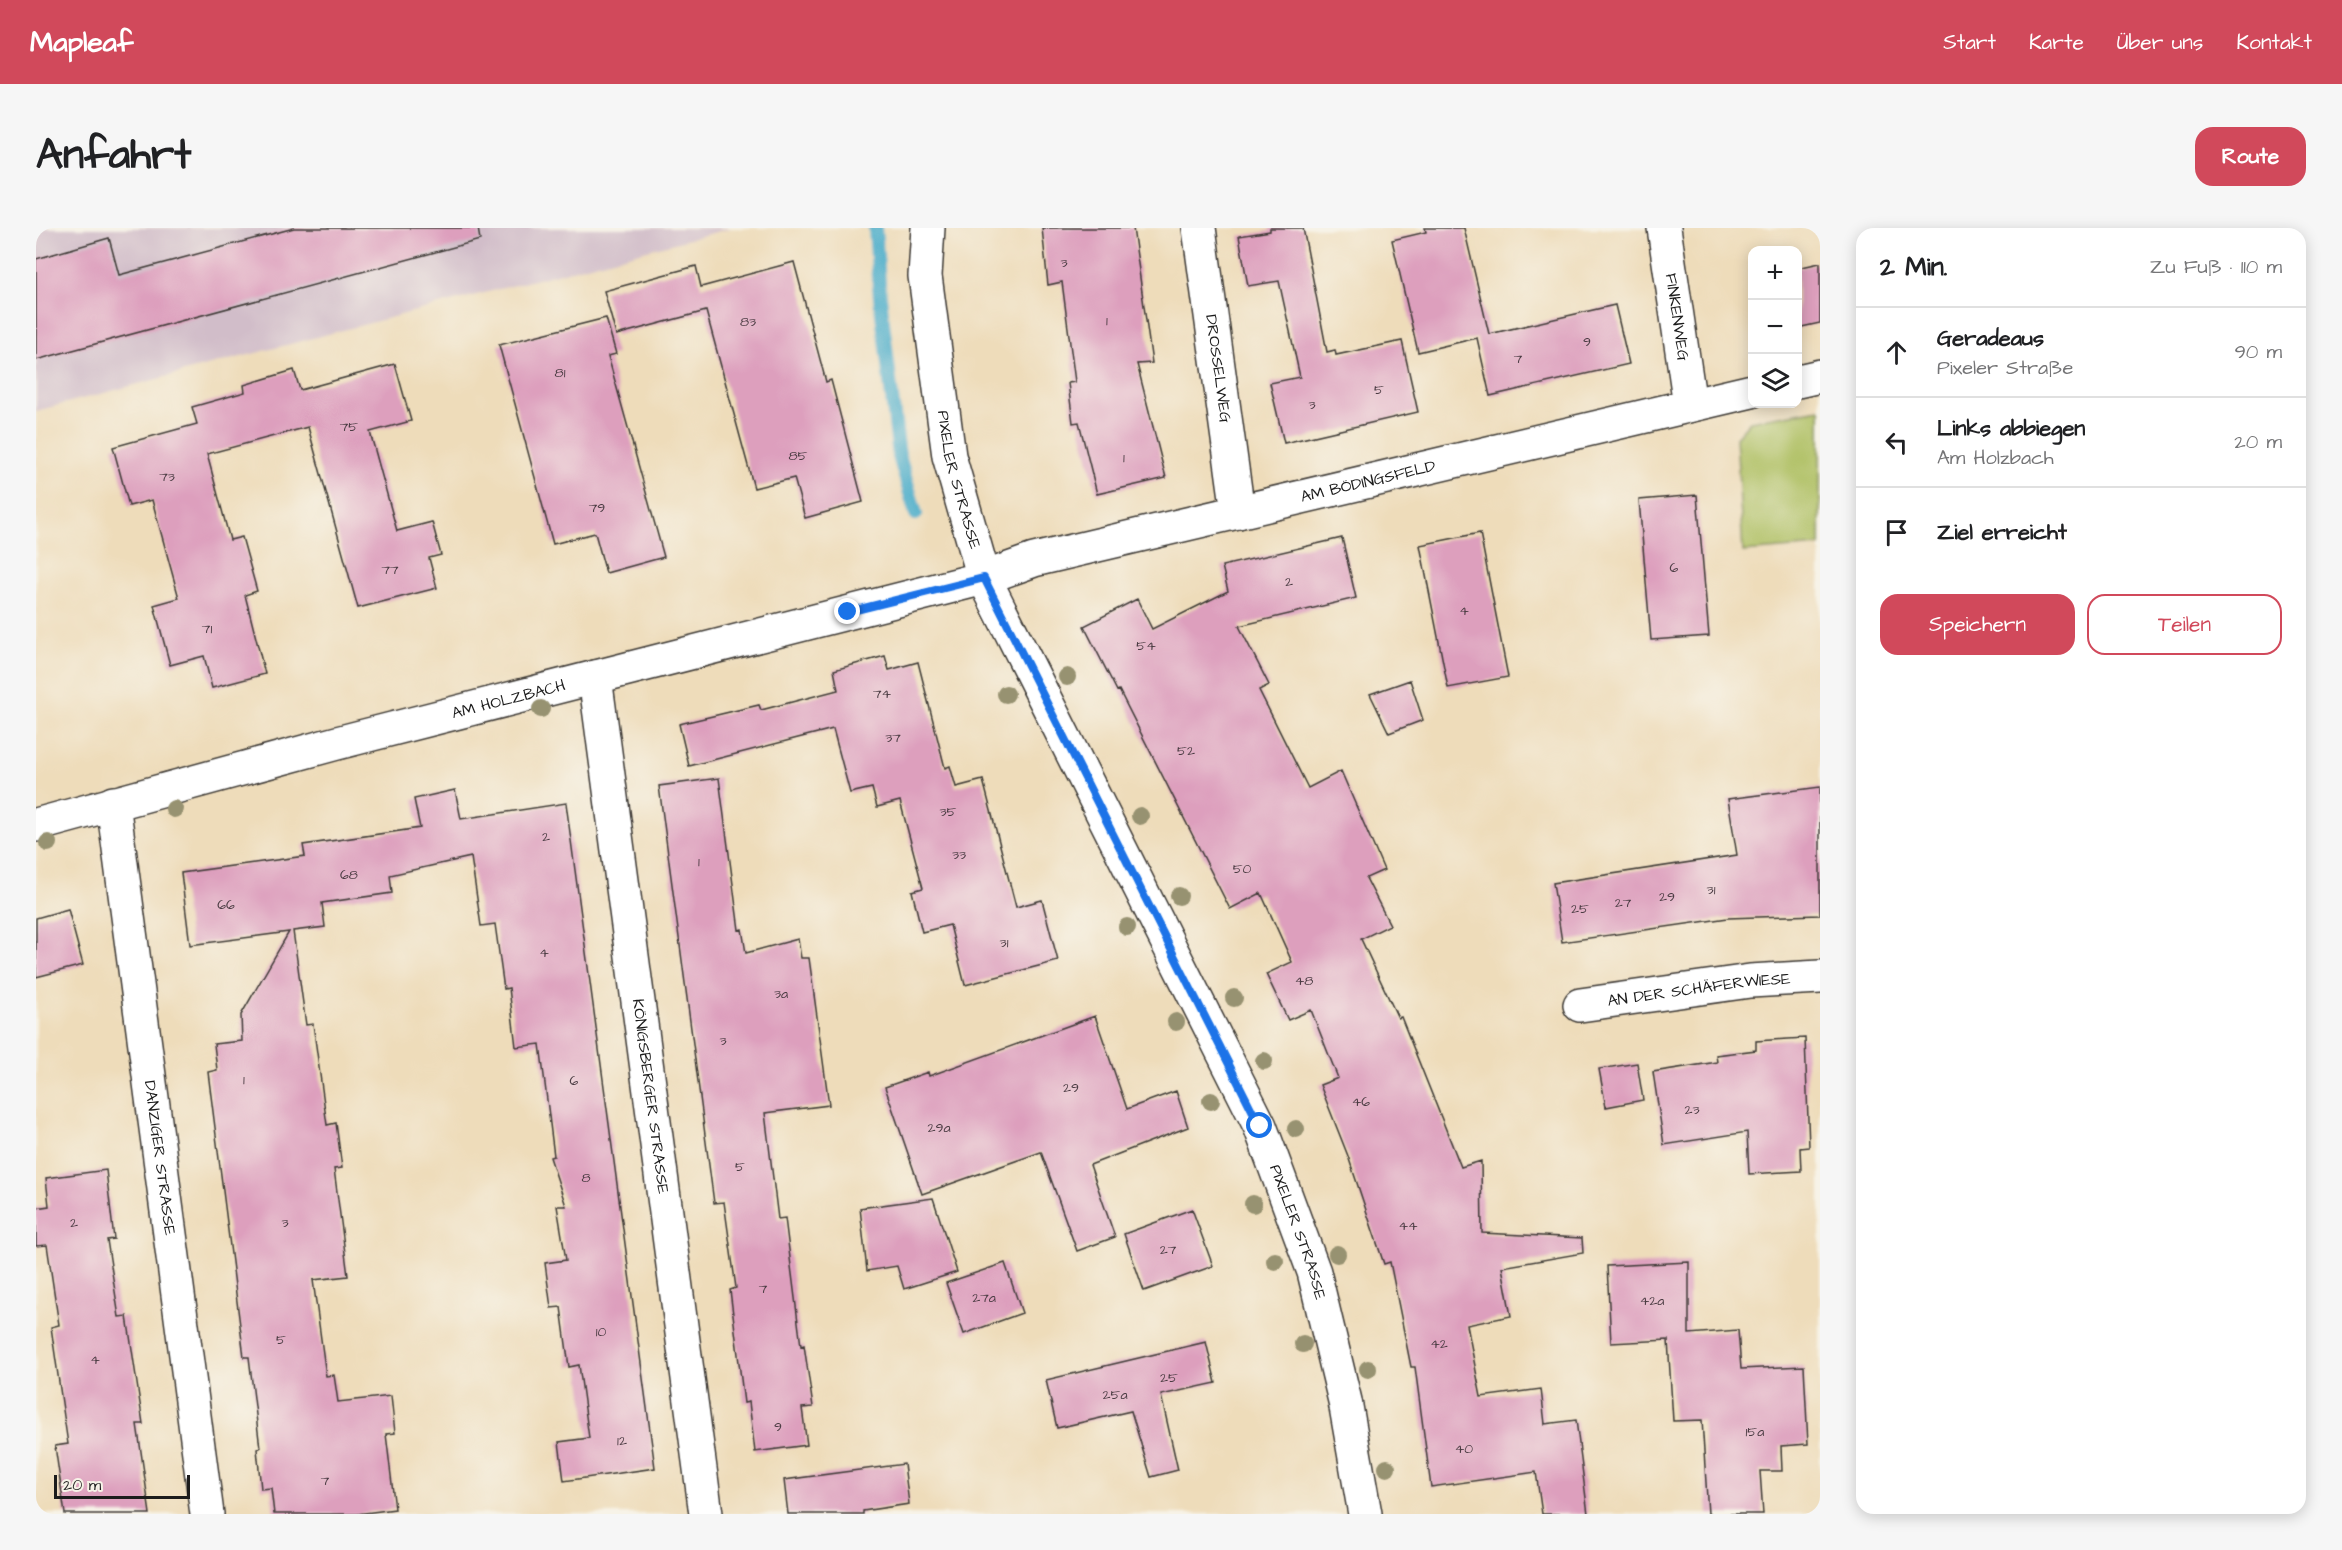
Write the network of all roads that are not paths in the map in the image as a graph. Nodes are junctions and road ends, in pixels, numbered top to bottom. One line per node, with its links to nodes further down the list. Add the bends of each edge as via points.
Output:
1 (928, 228): 9 (street, PIXELER STRASSE, via 925,276 949,456)
2 (1199, 228): 8 (street, DROSSELWEG)
3 (1664, 228): 7 (street, FINKENWEG)
4 (1820, 376): 5 (street)
5 (1802, 380)
6 (1748, 392): 7 (street, AM BÖDINGSFELD)
7 (1690, 405): 8 (street, AM BÖDINGSFELD)
8 (1238, 512): 9 (street, AM BÖDINGSFELD, via 1034,560)
9 (984, 578): 10 (street, AM HOLZBACH); 17 (street, PIXELER STRASSE, via 1260,1126 1314,1272 1345,1401)
10 (595, 677): 11 (street, AM HOLZBACH); 16 (street, KÖNIGSBERGER STRASSE)
11 (113, 804): 12 (street, AM HOLZBACH); 15 (street, DANZIGER STRASSE)
12 (36, 825)
13 (1820, 977): 14 (street, AN DER SCHÄFERWIESE, via 1750,981)
14 (1580, 1005)
15 (207, 1514)
16 (706, 1514)
17 (1365, 1514)

